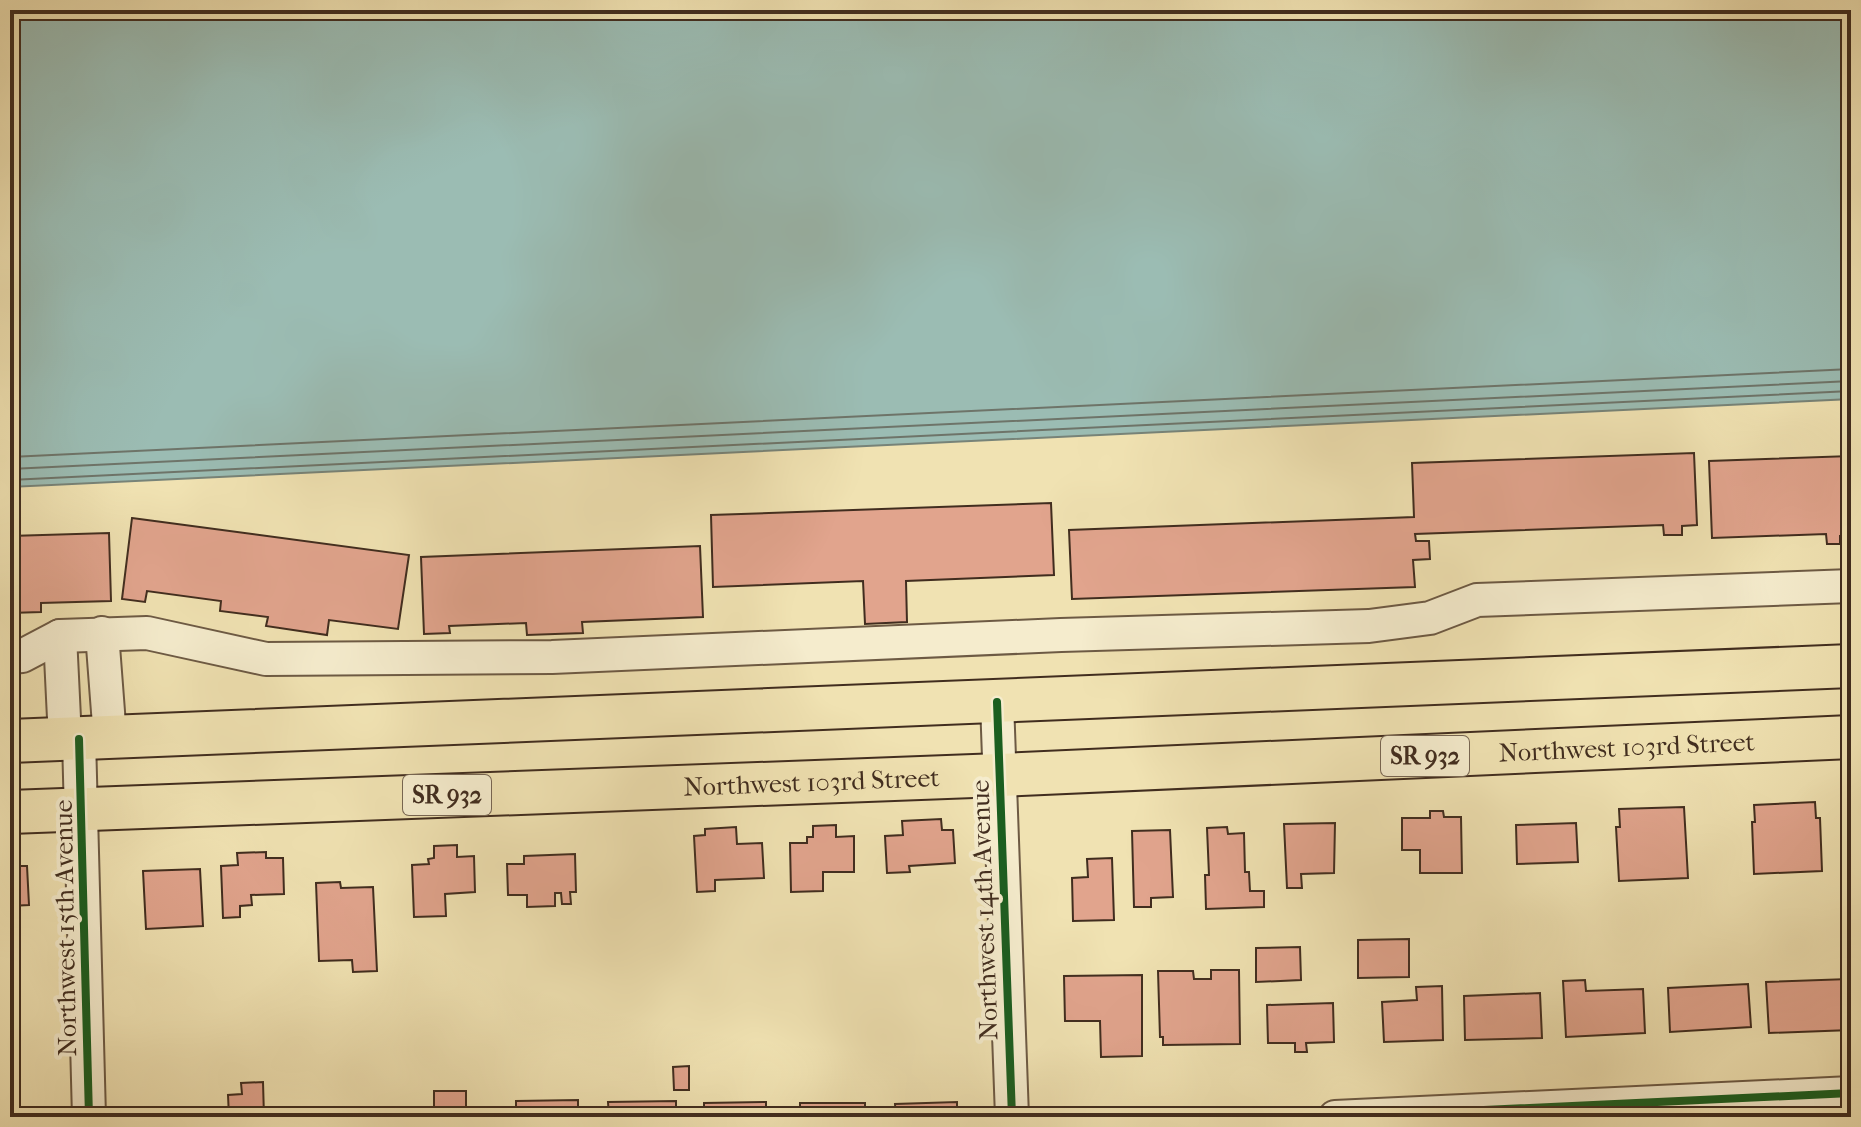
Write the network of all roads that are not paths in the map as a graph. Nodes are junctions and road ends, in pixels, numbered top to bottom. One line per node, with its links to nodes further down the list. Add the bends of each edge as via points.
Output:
1 (1851, 586): 2 (street, via 1477,600 1430,618 1369,626 552,657 266,659 147,633)
2 (102, 633): 3 (street); 8 (street)
3 (60, 636): 4 (street); 8 (street)
4 (10, 657)
5 (1851, 666): 6 (main road)
6 (997, 702): 8 (main road); 10 (street, Northwest 14th Avenue)
7 (1851, 737): 10 (main road, Northwest 103rd Street / SR 932)
8 (85, 738): 9 (main road); 11 (street, Northwest 15th Avenue)
9 (10, 741)
10 (1000, 775): 11 (main road, Northwest 103rd Street / SR 932); 15 (street, Northwest 14th Avenue)
11 (82, 809): 12 (main road, Northwest 103rd Street / SR 932); 14 (street, Northwest 15th Avenue)
12 (10, 812)
13 (1851, 1093): 16 (street)
14 (89, 1117)
15 (1012, 1117)
16 (1335, 1117)

